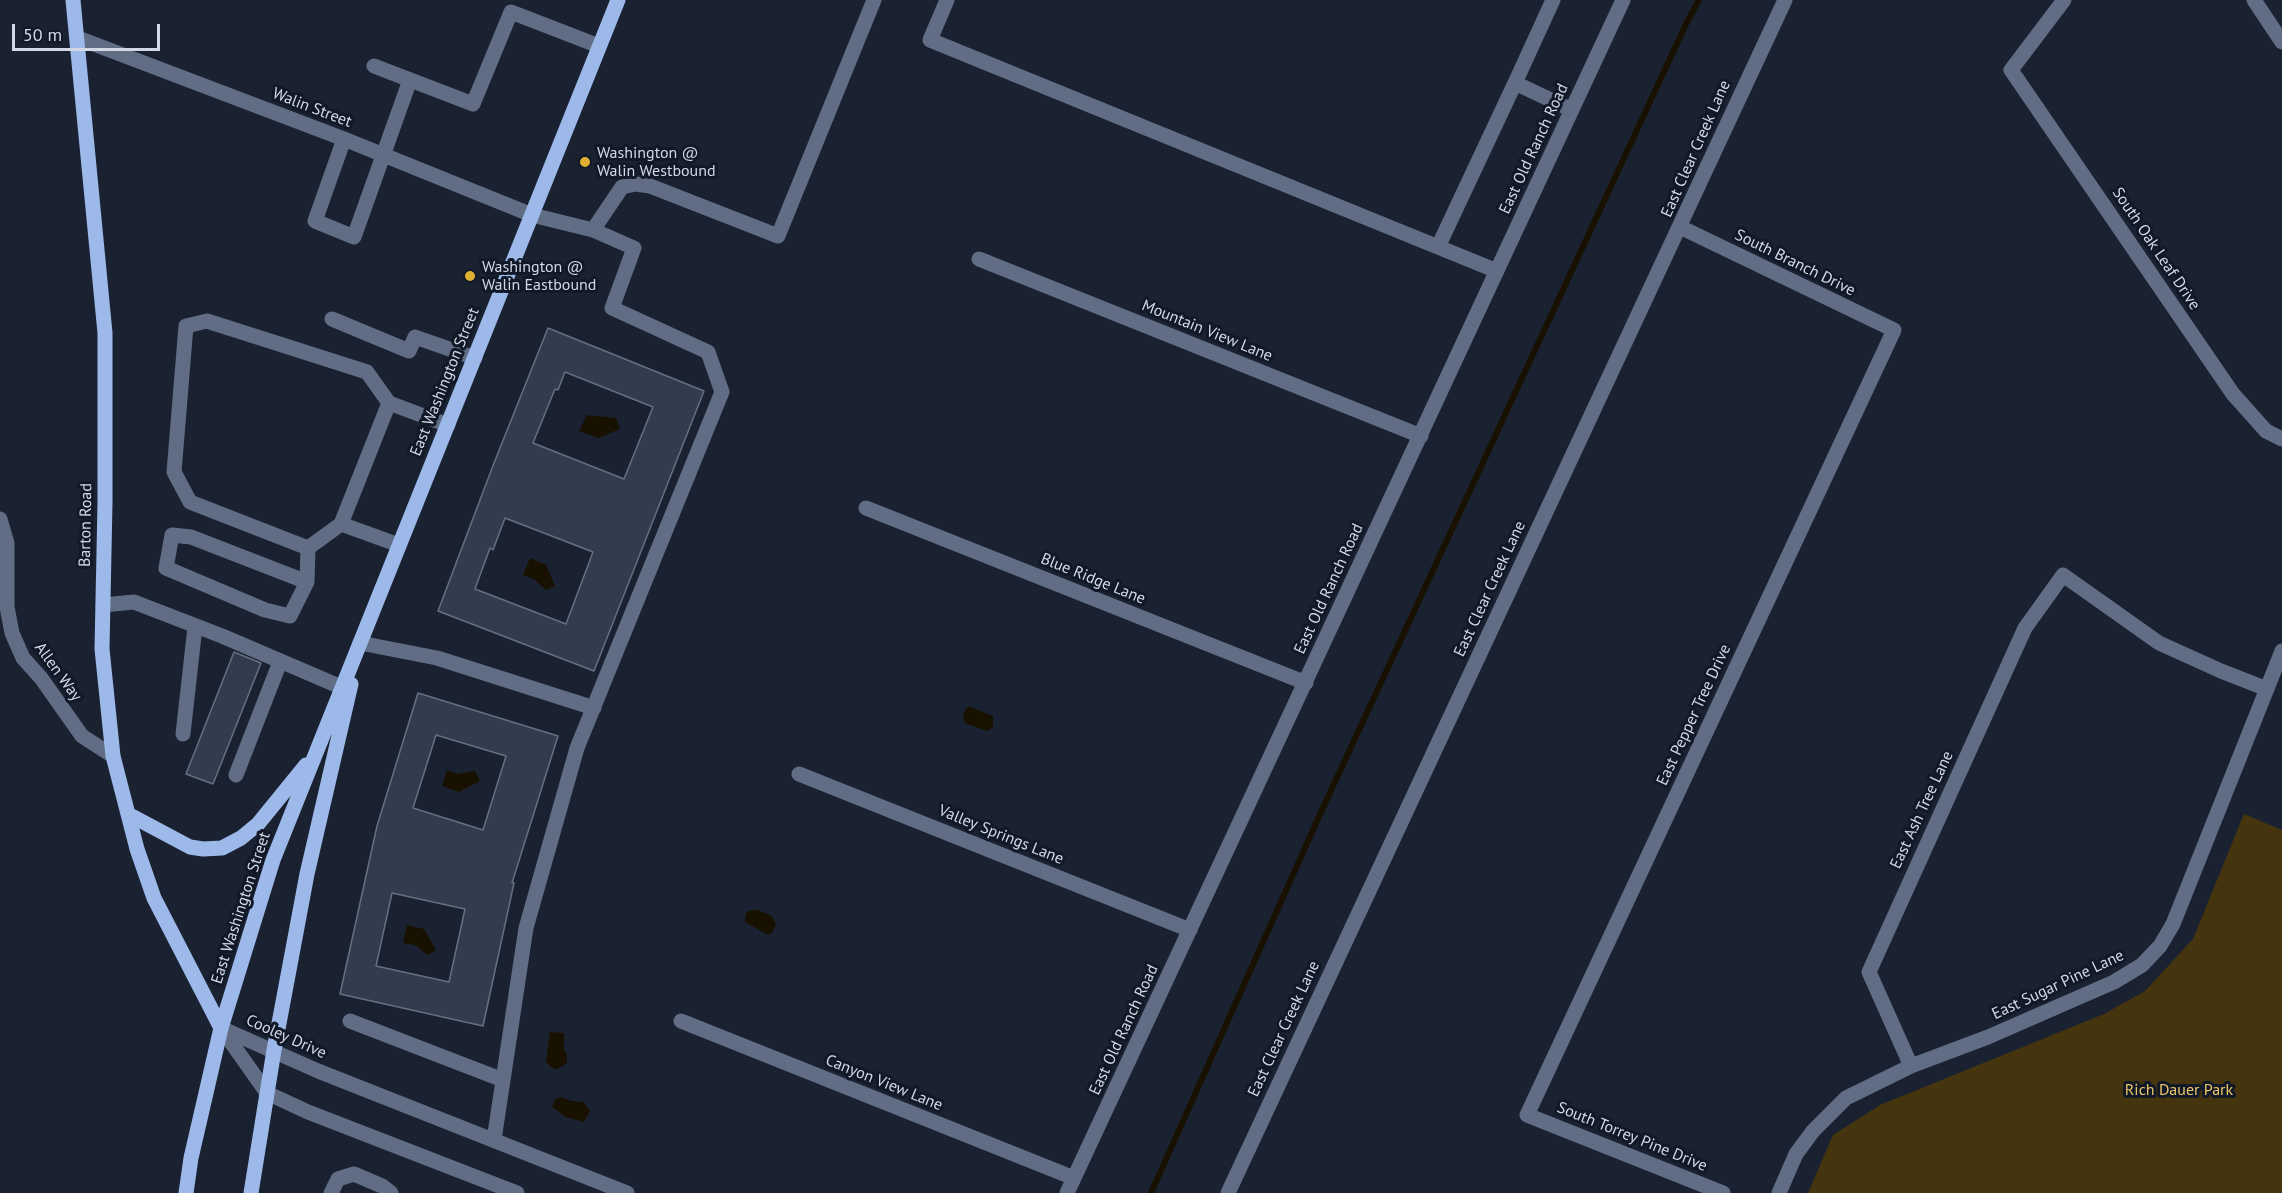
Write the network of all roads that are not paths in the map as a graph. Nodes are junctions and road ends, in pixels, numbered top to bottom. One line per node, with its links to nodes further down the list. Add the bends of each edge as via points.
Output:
1 (73, 0): 10 (main road, Barton Road)
2 (618, 0): 12 (main road, East Washington Street)
3 (874, 0): 21 (street, via 778,236 636,184 622,187)
4 (946, 0): 22 (street, via 930,40)
5 (1554, 0): 15 (street)
6 (1623, 0): 16 (street, East Old Ranch Road)
7 (1785, 0): 20 (street, East Clear Creek Lane)
8 (2064, 0): 31 (street, South Oak Leaf Drive, via 2011,70 2233,394 2266,430)
9 (2254, 0): 11 (street)
10 (78, 38): 17 (street, Walin Street); 38 (main road, Barton Road, via 105,333)
11 (2282, 42)
12 (599, 46): 14 (street, via 511,12 473,104); 19 (main road, East Washington Street)
13 (374, 66): 14 (street)
14 (410, 81): 18 (street)
15 (1515, 83): 16 (street); 22 (street)
16 (1572, 110): 24 (street, East Old Ranch Road)
17 (344, 140): 18 (street, Walin Street); 18 (street, via 315,221 354,237)
18 (383, 156): 19 (street, Walin Street)
19 (532, 215): 21 (street, Walin Street); 27 (main road, East Washington Street)
20 (1680, 227): 26 (street, South Branch Drive); 71 (street, East Clear Creek Lane)
21 (593, 230): 46 (street, Walin Street, via 634,249 612,308 708,352 722,393)
22 (1438, 247): 24 (street)
23 (979, 260): 30 (street, Mountain View Lane)
24 (1497, 271): 30 (street, East Old Ranch Road)
25 (332, 319): 27 (street, via 409,351 415,337)
26 (1894, 330): 61 (street, East Pepper Tree Drive)
27 (475, 358): 29 (main road, East Washington Street)
28 (390, 403): 29 (street); 34 (street); 36 (street, via 367,372 207,321 186,326 174,472 190,502)
29 (448, 425): 35 (main road, East Washington Street)
30 (1421, 436): 43 (street, East Old Ranch Road)
31 (2282, 439)
32 (866, 508): 43 (street, Blue Ridge Lane)
33 (0, 519): 49 (street, Allen Way, via 7,543 7,607 12,633 23,658 82,736)
34 (341, 524): 35 (street); 36 (street)
35 (399, 545): 40 (main road, East Washington Street)
36 (308, 548): 37 (street)
37 (307, 582): 37 (street, via 290,616 265,610 166,568 172,535 191,537)
38 (103, 605): 39 (street, via 134,602); 49 (main road, Barton Road, via 102,648)
39 (195, 627): 42 (street); 47 (street)
40 (360, 643): 44 (main road, East Washington Street); 46 (street, via 437,658); 57 (main road, East Washington Street, via 307,874)
41 (2282, 651): 45 (street, East Sugar Pine Lane)
42 (280, 662): 44 (street); 51 (street)
43 (1306, 683): 53 (street, East Old Ranch Road)
44 (341, 687): 48 (main road, East Washington Street)
45 (2267, 689): 58 (street, East Sugar Pine Lane, via 2173,924 2160,946 2142,965 2114,982); 58 (street, East Ash Tree Lane, via 2159,643 2063,575 2025,628 1869,972)
46 (594, 708): 59 (street, via 577,748 526,928)
47 (183, 734)
48 (316, 752): 52 (main road, via 258,824 222,848 190,847); 56 (main road, East Washington Street, via 273,860)
49 (113, 756): 52 (main road, Barton Road)
50 (799, 774): 53 (street, Valley Springs Lane)
51 (236, 775)
52 (128, 814): 56 (main road, Barton Road, via 154,898)
53 (1190, 930): 63 (street, East Old Ranch Road)
54 (350, 1021): 59 (street)
55 (681, 1021): 63 (street, Canyon View Lane)
56 (221, 1028): 57 (street, Cooley Drive); 60 (street, Cooley Drive); 64 (main road, East Washington Street)
57 (274, 1050): 60 (main road, East Washington Street); 62 (street, Cooley Drive)
58 (1911, 1066): 73 (street, East Sugar Pine Lane, via 1846,1098 1828,1114 1796,1154)
59 (503, 1080): 62 (street)
60 (267, 1093): 65 (main road, East Washington Street); 68 (street, Cooley Drive)
61 (1527, 1115): 72 (street, South Torrey Pine Drive)
62 (494, 1140): 69 (street, Cooley Drive)
63 (1074, 1178): 70 (street, East Old Ranch Road)
64 (186, 1193)
65 (251, 1193)
66 (331, 1193): 67 (street, via 338,1179 354,1174)
67 (392, 1193)
68 (517, 1193)
69 (627, 1193)
70 (1067, 1193)
71 (1228, 1193)
72 (1723, 1193)
73 (1779, 1193)

